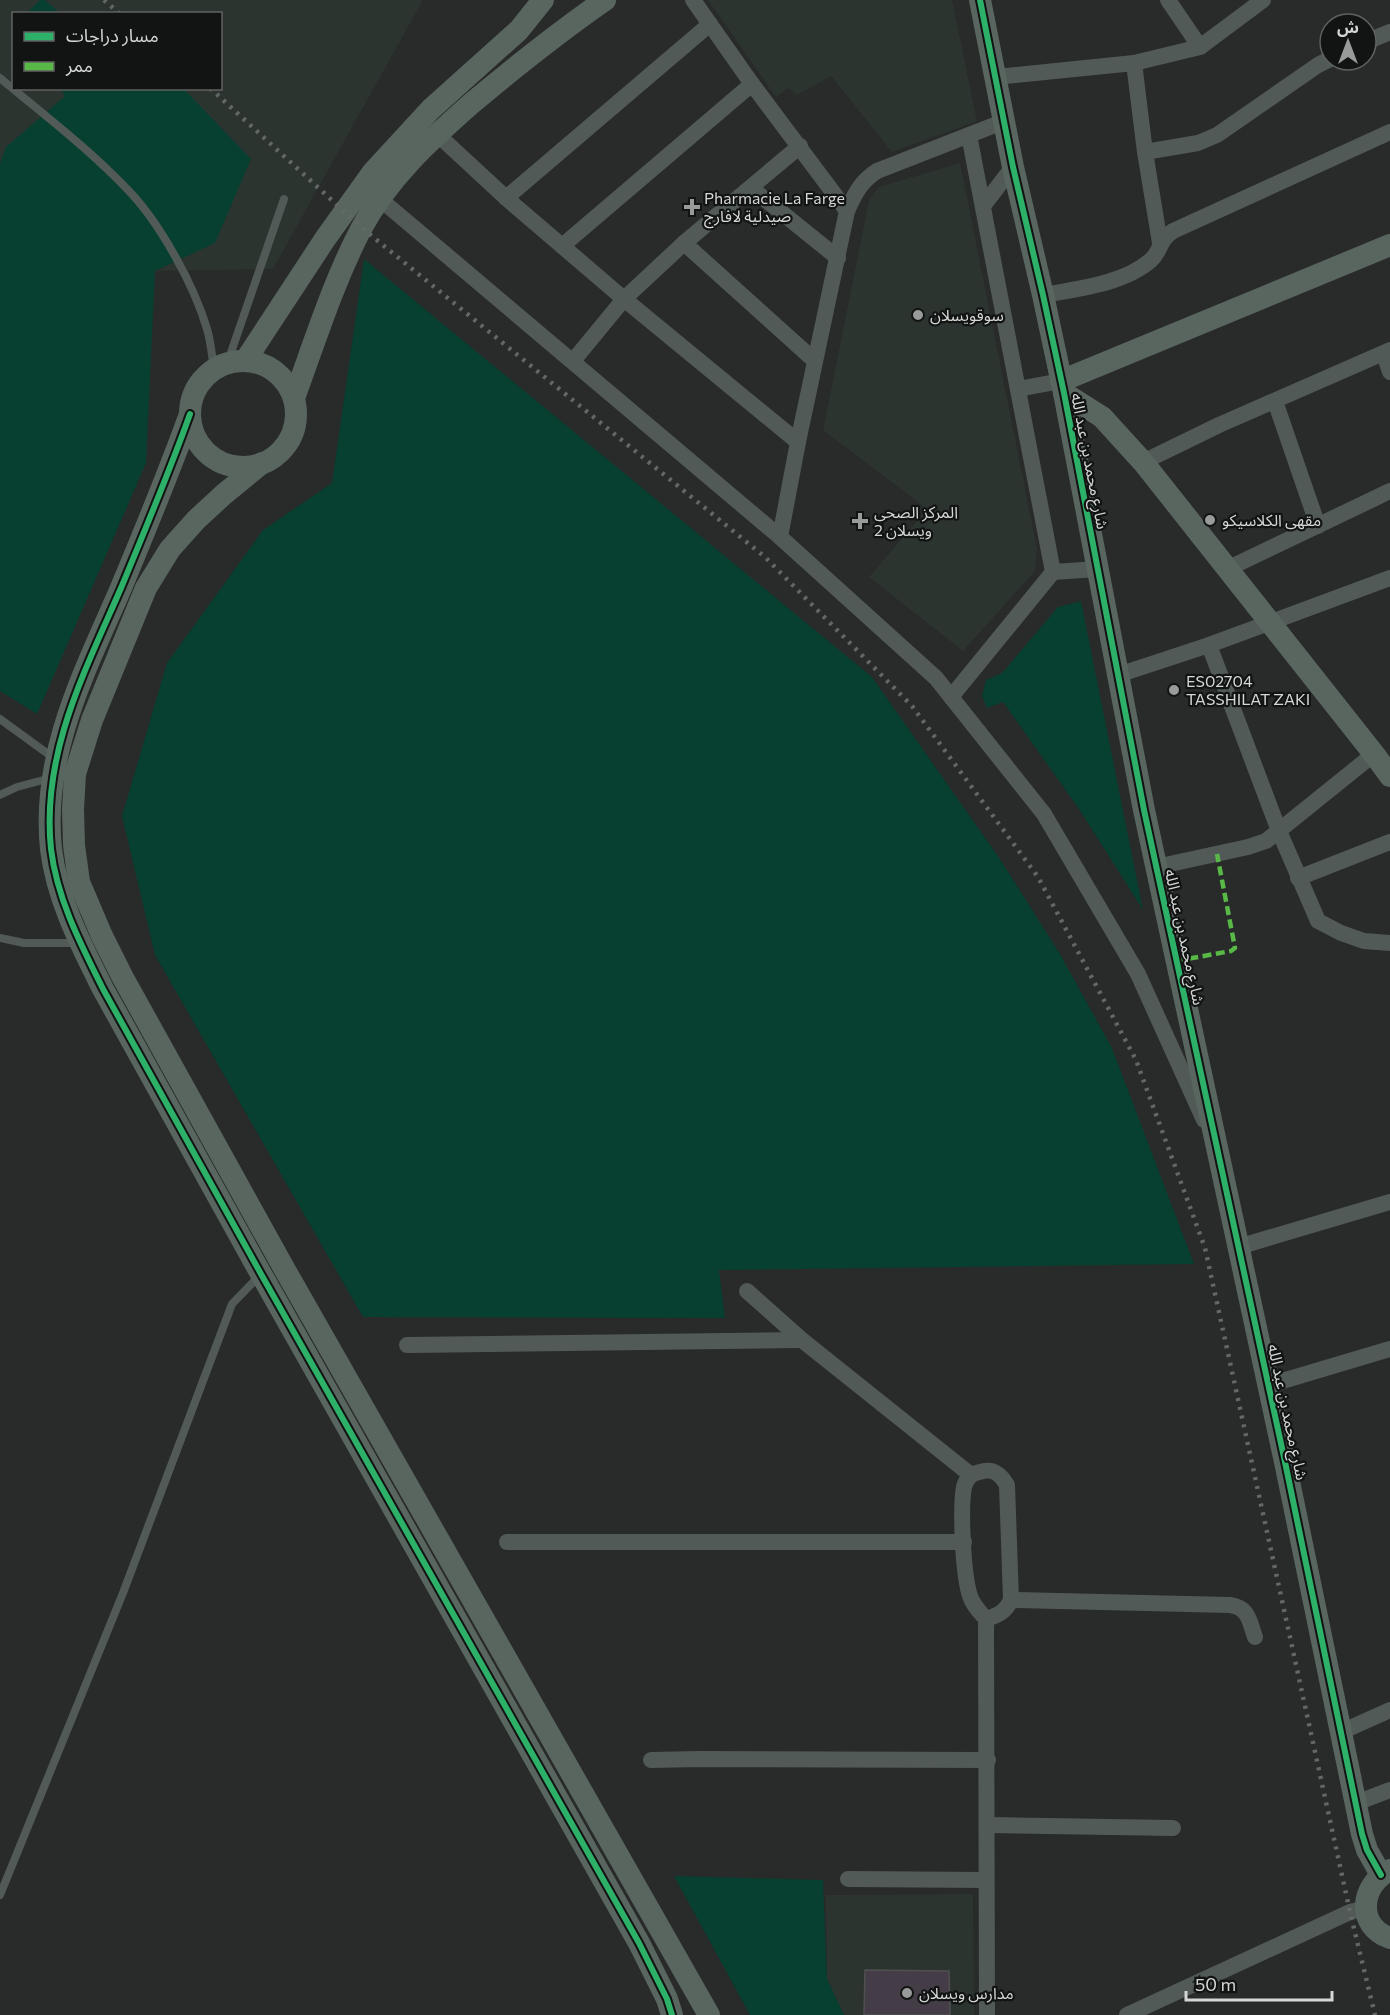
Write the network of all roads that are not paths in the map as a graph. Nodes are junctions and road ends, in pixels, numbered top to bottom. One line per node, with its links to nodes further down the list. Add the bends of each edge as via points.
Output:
1 (543, 0): 39 (street, via 519,30 431,109 373,172)
2 (605, 0): 18 (street, via 513,69)
3 (693, 0): 7 (street)
4 (980, 0): 11 (street, شارع محمد بن عبد الله)
5 (1168, 0): 8 (street)
6 (1263, 0): 8 (street)
7 (710, 24): 13 (street); 24 (street)
8 (1200, 47): 9 (street)
9 (1134, 63): 11 (street); 21 (street)
10 (1318, 64): 21 (street, via 1217,135 1198,143)
11 (996, 76): 16 (street, شارع محمد بن عبد الله)
12 (0, 78): 14 (lane)
13 (752, 84): 20 (street); 32 (street)
14 (12, 88)
15 (14, 90): 39 (lane, via 129,191 161,233 185,274 208,330)
16 (1005, 121): 19 (street); 22 (street, شارع محمد بن عبد الله)
17 (1390, 132): 30 (street, via 1173,231)
18 (437, 134): 24 (street); 26 (street)
19 (969, 135): 27 (street); 28 (street, via 876,171 865,178)
20 (800, 146): 23 (street); 28 (street)
21 (1145, 152): 30 (street)
22 (1013, 167): 27 (street); 34 (street, شارع محمد بن عبد الله)
23 (750, 188): 29 (street); 33 (street)
24 (506, 198): 32 (street)
25 (284, 199): 39 (lane)
26 (380, 199): 37 (street); 43 (street, via 341,272)
27 (983, 206): 42 (street)
28 (847, 211): 33 (street)
29 (684, 243): 35 (street); 38 (street)
30 (1160, 243): 34 (street, via 1149,262 1129,274)
31 (1390, 245): 41 (street)
32 (562, 246): 35 (street)
33 (838, 258): 38 (street)
34 (1043, 295): 41 (street, شارع محمد بن عبد الله)
35 (624, 298): 37 (street); 46 (street)
36 (1387, 352): 40 (street); 44 (street)
37 (573, 361): 51 (street)
38 (815, 361): 46 (street)
39 (228, 365): 43 (street, via 261,364 287,384); 45 (street, via 201,381)
40 (1390, 372)
41 (1063, 387): 42 (street); 47 (street, via 1102,417); 52 (street, شارع محمد بن عبد الله)
42 (1018, 389): 54 (street)
43 (294, 398): 48 (street, via 294,430 287,444)
44 (1275, 401): 47 (street); 50 (street)
45 (190, 414): 48 (street, via 201,446 213,458 229,465); 62 (street, via 69,709)
46 (798, 442): 51 (street)
47 (1143, 462): 53 (street)
48 (262, 463): 62 (street, via 196,520 170,549 146,588 92,720)
49 (1390, 491): 50 (street)
50 (1318, 526): 53 (street)
51 (780, 537): 59 (street, via 936,678)
52 (1097, 569): 54 (street); 58 (street, شارع محمد بن عبد الله)
53 (1227, 569): 56 (street)
54 (1053, 572): 59 (street)
55 (1390, 578): 56 (street)
56 (1270, 623): 57 (street); 61 (street)
57 (1209, 645): 58 (street); 65 (street)
58 (1118, 675): 67 (street, شارع محمد بن عبد الله)
59 (951, 697): 73 (street, via 1044,814 1132,964)
60 (0, 719): 62 (lane)
61 (1374, 754): 63 (street); 65 (street)
62 (62, 770): 64 (lane); 69 (street, via 73,809 80,882); 71 (street, via 51,812 51,849 60,890)
63 (1390, 776)
64 (0, 795)
65 (1279, 831): 67 (street, via 1248,847); 68 (street)
66 (1390, 842): 68 (street)
67 (1156, 867): 73 (street, شارع محمد بن عبد الله)
68 (1298, 878): 72 (street, via 1318,921 1364,941)
69 (102, 936): 71 (lane); 103 (street, via 285,1270)
70 (0, 938): 71 (lane, via 24,943)
71 (80, 943): 76 (street)
72 (1390, 943)
73 (1217, 1148): 75 (street, شارع محمد بن عبد الله)
74 (1390, 1202): 75 (street)
75 (1238, 1247): 81 (street, شارع محمد بن عبد الله)
76 (261, 1274): 99 (lane, via 232,1304 123,1593); 102 (street, via 639,1943)
77 (747, 1291): 78 (street)
78 (801, 1340): 79 (street); 82 (street)
79 (407, 1345)
80 (1390, 1349): 81 (street)
81 (1269, 1385): 89 (street, شارع محمد بن عبد الله)
82 (971, 1474): 84 (street, via 964,1485); 85 (street, via 992,1471 1007,1485)
83 (507, 1542): 84 (street)
84 (964, 1542): 86 (street, via 969,1593)
85 (1011, 1600): 86 (street, via 1006,1610); 87 (street, via 1230,1605 1247,1613)
86 (986, 1618): 91 (street)
87 (1255, 1637)
88 (1390, 1710): 89 (street)
89 (1341, 1732): 93 (street, شارع محمد بن عبد الله)
90 (651, 1760): 91 (street)
91 (988, 1760): 94 (street)
92 (1390, 1790): 93 (street)
93 (1356, 1803): 96 (street, شارع محمد بن عبد الله, via 1367,1850)
94 (988, 1825): 95 (street); 98 (street)
95 (1173, 1828)
96 (1385, 1872): 100 (street, via 1368,1891)
97 (848, 1879): 98 (street)
98 (986, 1880): 104 (street)
99 (0, 1895)
100 (1366, 1908): 101 (street, via 1377,1931); 105 (street)
101 (1389, 1939)
102 (672, 2015)
103 (709, 2015)
104 (987, 2015)
105 (1127, 2015)

